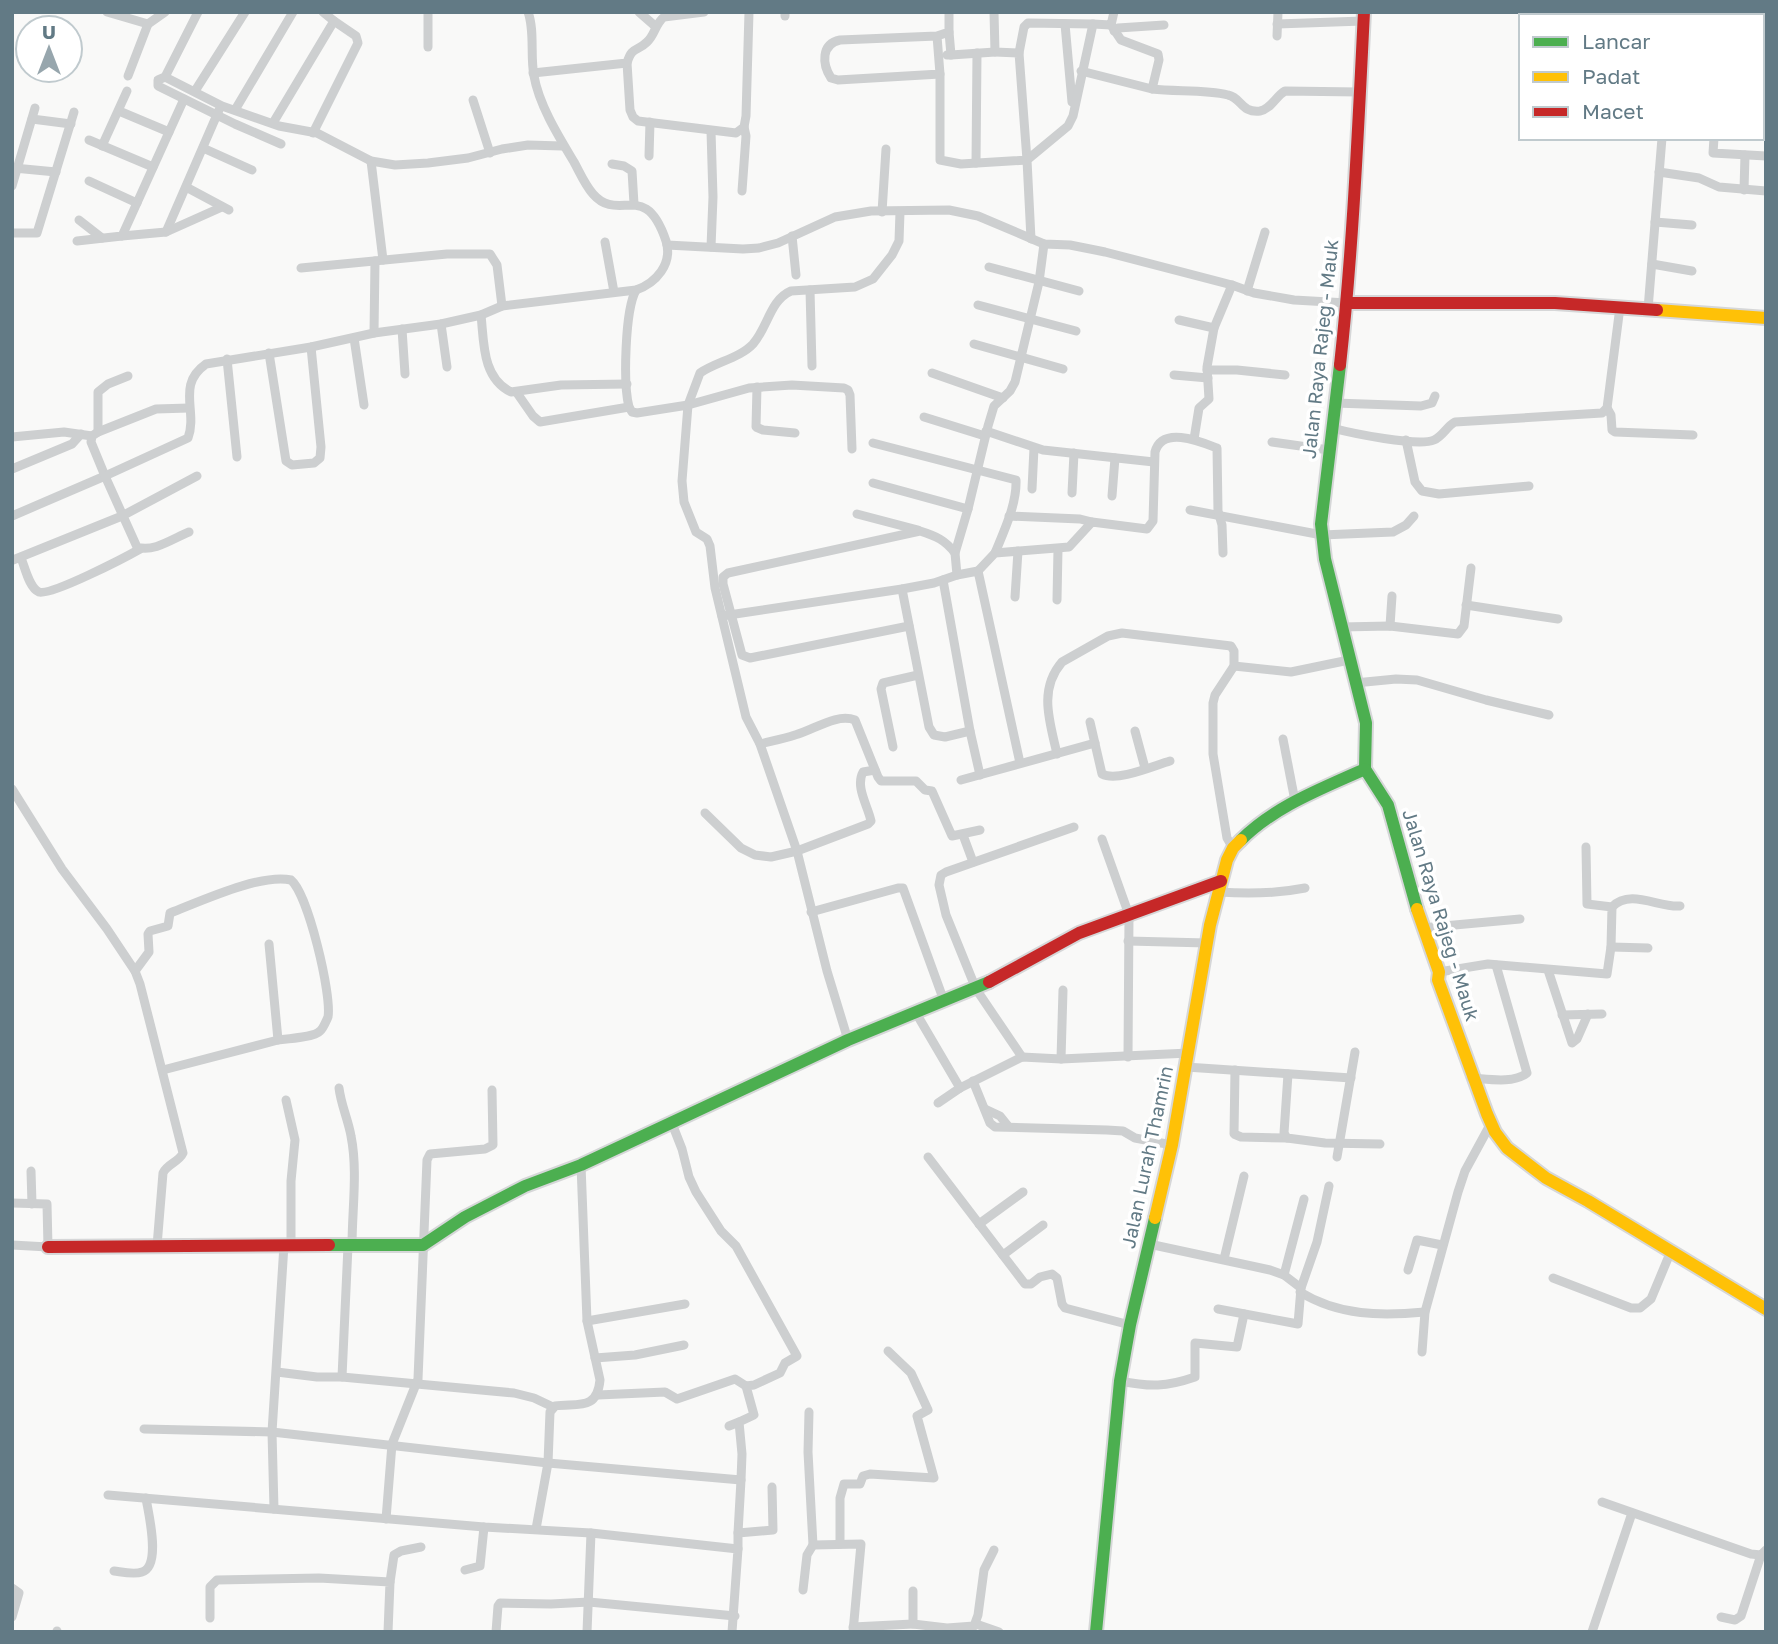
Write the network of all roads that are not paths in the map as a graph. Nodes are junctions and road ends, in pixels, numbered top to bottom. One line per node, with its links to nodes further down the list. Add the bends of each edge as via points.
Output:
1 (107, 12): 18 (street)
2 (165, 12): 18 (street)
3 (198, 12): 39 (street)
4 (245, 12): 42 (street)
5 (293, 12): 49 (street)
6 (323, 12): 17 (street)
7 (428, 12): 28 (street)
8 (528, 12): 36 (street)
9 (639, 12): 23 (street)
10 (703, 12): 23 (street, via 664,17)
11 (750, 12): 57 (street)
12 (949, 12): 25 (street)
13 (994, 12): 29 (street)
14 (1114, 12): 24 (street)
15 (1278, 12): 21 (street)
16 (1364, 17): 21 (street); 43 (street, Jalan Raya Rajeg - Mauk)
17 (334, 22): 55 (street); 60 (street, via 356,36 358,43)
18 (148, 24): 38 (street)
19 (1065, 24): 20 (street); 31 (street, via 1028,23); 48 (street)
20 (1093, 24): 24 (street); 35 (street)
21 (1277, 24): 27 (street)
22 (1164, 25): 24 (street)
23 (655, 26): 34 (street)
24 (1113, 28): 40 (street, via 1126,43 1158,54)
25 (949, 32): 26 (street); 33 (street)
26 (937, 36): 32 (street); 37 (street, via 841,40 827,46 826,69 834,80)
27 (1277, 36)
28 (428, 47)
29 (995, 52): 30 (street); 31 (street)
30 (977, 53): 33 (street); 75 (street)
31 (1019, 53): 73 (street)
32 (938, 55): 33 (street); 37 (street)
33 (950, 55)
34 (627, 63): 36 (street); 54 (street, via 633,117)
35 (1081, 71): 40 (street); 48 (street)
36 (533, 73): 66 (street)
37 (940, 74): 75 (street, via 940,160)
38 (128, 76)
39 (165, 77): 42 (street); 44 (street, via 157,83 160,89)
40 (1152, 89): 43 (street, via 1230,95 1247,110 1261,111 1285,91)
41 (127, 91): 50 (street)
42 (195, 91): 46 (street)
43 (1359, 92): 120 (street, Jalan Raya Rajeg - Mauk)
44 (184, 99): 52 (street); 59 (street)
45 (473, 100): 69 (street)
46 (222, 106): 49 (street); 52 (street)
47 (36, 108): 53 (street)
48 (1073, 108): 73 (street, via 1068,126)
49 (234, 110): 55 (street)
50 (119, 111): 59 (street); 65 (street)
51 (74, 112): 56 (street)
52 (216, 115): 64 (street); 67 (street)
53 (32, 119): 56 (street); 78 (street)
54 (650, 122): 58 (street); 71 (street)
55 (273, 123): 60 (street)
56 (71, 124): 80 (street)
57 (744, 127): 58 (street, via 732,134); 86 (street)
58 (710, 131): 106 (street)
59 (169, 132): 77 (street)
60 (313, 133): 74 (street)
61 (89, 140): 65 (street)
62 (1662, 140): 81 (street)
63 (1714, 140): 70 (street, via 1713,153)
64 (281, 144)
65 (102, 146): 77 (street)
66 (562, 146): 69 (street, via 528,145); 89 (street, via 597,198 611,206)
67 (203, 148): 79 (street); 84 (street)
68 (886, 149): 90 (street)
69 (490, 153): 74 (street, via 428,163)
70 (1745, 155): 72 (street); 85 (street)
71 (649, 156)
72 (1766, 156)
73 (1027, 160): 75 (street); 101 (street)
74 (372, 161): 107 (street)
75 (976, 163)
76 (612, 164): 89 (street, via 632,172)
77 (153, 167): 88 (street)
78 (15, 168): 80 (street); 83 (street)
79 (252, 170)
80 (56, 173): 97 (street, via 37,233)
81 (1659, 173): 85 (street); 93 (street)
82 (89, 181): 88 (street)
83 (12, 186)
84 (186, 187): 95 (street); 95 (street, via 226,208)
85 (1744, 190): 87 (street)
86 (742, 191)
87 (1766, 191)
88 (137, 202): 98 (street)
89 (634, 204): 105 (street, via 653,215)
90 (882, 212): 91 (street); 99 (street, via 835,217)
91 (900, 212): 101 (street, via 966,213); 116 (street, via 899,241 873,279 855,287)
92 (79, 220): 100 (street)
93 (1656, 222): 94 (street); 108 (street)
94 (1692, 225)
95 (166, 232): 98 (street)
96 (1265, 232): 118 (street)
97 (12, 233)
98 (122, 236): 100 (street)
99 (792, 236): 106 (street, via 759,248); 112 (street)
100 (102, 238): 102 (street)
101 (1031, 239): 104 (street)
102 (77, 241)
103 (606, 242): 119 (street)
104 (1044, 244): 113 (street); 114 (street, via 1105,252)
105 (667, 245): 106 (street); 115 (street, via 661,274)
106 (711, 247)
107 (379, 260): 110 (street); 122 (street, via 490,254 497,265); 133 (street)
108 (1652, 264): 111 (street); 124 (street)
109 (989, 267): 113 (street)
110 (300, 268)
111 (1692, 271)
112 (796, 275)
113 (1039, 282): 117 (street); 127 (street)
114 (1232, 285): 118 (street); 130 (street)
115 (636, 290): 119 (street); 149 (street, via 628,310)
116 (810, 290): 140 (street); 156 (street, via 783,295 752,346 700,373)
117 (1079, 291)
118 (1247, 291): 120 (street)
119 (614, 292): 122 (street)
120 (1347, 303): 123 (street, via 1508,301); 154 (street, Jalan Raya Rajeg - Mauk)
121 (978, 305): 127 (street)
122 (502, 306): 125 (street)
123 (1620, 307): 124 (street); 159 (street)
124 (1648, 309): 126 (street)
125 (481, 315): 129 (street); 151 (street, via 489,369 498,384)
126 (1766, 318)
127 (1030, 319): 132 (street); 138 (street)
128 (1179, 320): 130 (street)
129 (441, 324): 131 (street); 141 (street)
130 (1214, 328): 145 (street)
131 (402, 330): 133 (street); 144 (street)
132 (1076, 331)
133 (374, 333): 134 (street)
134 (354, 338): 136 (street); 155 (street)
135 (974, 344): 138 (street)
136 (311, 347): 137 (street); 137 (street, via 321,447 314,463 292,465 286,461)
137 (269, 353): 139 (street)
138 (1020, 356): 142 (street); 153 (street, via 1015,382)
139 (227, 359): 158 (street, via 198,370 191,380); 176 (street)
140 (812, 366)
141 (447, 367)
142 (1063, 369)
143 (932, 373): 153 (street)
144 (405, 374)
145 (1207, 374): 146 (street); 147 (street, via 1237,370); 168 (street, via 1209,399 1197,413)
146 (1174, 375)
147 (1285, 375)
148 (128, 376): 165 (street, via 99,392)
149 (627, 384): 151 (street, via 561,385); 157 (street)
150 (757, 387): 156 (street); 162 (street, via 757,427); 173 (street, via 848,390)
151 (517, 393): 157 (street, via 540,422)
152 (1435, 396): 154 (street, via 1432,403 1421,406)
153 (1003, 398): 163 (street, via 994,406)
154 (1335, 403): 161 (street, Jalan Raya Rajeg - Mauk)
155 (364, 405)
156 (688, 405): 157 (street, via 637,413); 217 (street, via 684,502 696,532 710,546)
157 (629, 407)
158 (189, 408): 165 (street, via 156,409); 181 (street, via 190,436 185,441)
159 (1607, 408): 166 (street, via 1615,432); 169 (street, via 1587,415 1455,422 1431,441)
160 (925, 417): 163 (street)
161 (1332, 428): 169 (street, via 1364,437); 174 (street, Jalan Raya Rajeg - Mauk)
162 (794, 433)
163 (986, 433): 172 (street); 180 (street)
164 (81, 434): 165 (street); 167 (street); 179 (street, via 72,444)
165 (95, 434): 181 (street, via 91,442)
166 (1692, 435)
167 (12, 437)
168 (1194, 439): 178 (street, via 1160,440); 191 (street, via 1217,449)
169 (1406, 440): 184 (street, via 1415,482 1422,491 1439,494)
170 (1272, 442): 174 (street)
171 (873, 443): 180 (street)
172 (1034, 448): 175 (street); 185 (street)
173 (852, 449)
174 (1329, 450): 199 (street, Jalan Raya Rajeg - Mauk)
175 (1074, 453): 177 (street); 186 (street)
176 (237, 457)
177 (1115, 458): 178 (street); 187 (street)
178 (1154, 462): 196 (street, via 1149,527)
179 (12, 469)
180 (977, 470): 188 (street); 194 (street, via 1016,480)
181 (105, 476): 192 (street); 193 (street)
182 (197, 476): 193 (street)
183 (873, 483): 188 (street)
184 (1529, 486)
185 (1032, 489)
186 (1072, 493)
187 (1112, 496)
188 (968, 509): 203 (street)
189 (1190, 510): 191 (street)
190 (858, 514): 197 (street)
191 (1219, 514): 199 (street); 205 (street)
192 (12, 516)
193 (122, 516): 200 (street); 206 (street)
194 (1009, 516): 196 (street); 204 (street)
195 (1414, 516): 199 (street, via 1393,532)
196 (1092, 522): 201 (street, via 1071,546)
197 (920, 531): 203 (street, via 946,542); 216 (street, via 727,573 723,584)
198 (189, 532): 200 (street)
199 (1322, 535): 221 (street, Jalan Raya Rajeg - Mauk)
200 (140, 549): 206 (street, via 43,593 32,585)
201 (1058, 549): 202 (street); 214 (street)
202 (1018, 551): 204 (street); 213 (street)
203 (955, 553): 209 (street)
204 (995, 553): 208 (street)
205 (1223, 553)
206 (17, 559)
207 (1471, 568): 215 (street)
208 (978, 571): 209 (street); 236 (street)
209 (957, 575): 210 (street)
210 (943, 580): 211 (street); 228 (street)
211 (902, 589): 216 (street); 219 (street)
212 (1392, 596): 220 (street)
213 (1015, 597)
214 (1057, 600)
215 (1466, 605): 218 (street); 220 (street, via 1458,635)
216 (732, 614): 217 (street); 219 (street, via 742,655 750,658)
217 (722, 616): 232 (street, via 746,717)
218 (1558, 620)
219 (909, 626): 224 (street)
220 (1390, 626): 221 (street)
221 (1341, 628): 222 (street, Jalan Raya Rajeg - Mauk)
222 (1349, 660): 223 (street, via 1291,672); 225 (street, Jalan Raya Rajeg - Mauk)
223 (1234, 666): 234 (street, via 1231,646 1108,636 1058,667 1046,699); 250 (street, via 1213,703 1213,754 1227,838)
224 (918, 675): 228 (street, via 934,735); 233 (street, via 883,683)
225 (1355, 683): 226 (street, via 1417,680); 238 (street, Jalan Raya Rajeg - Mauk, via 1366,723)
226 (1549, 715)
227 (1090, 722): 231 (street)
228 (970, 731): 240 (street)
229 (1135, 731): 237 (street)
230 (1283, 739): 243 (street)
231 (1096, 743): 234 (street); 237 (street, via 1105,776)
232 (760, 744): 239 (street, via 848,718 855,720 862,733); 251 (street)
233 (893, 747)
234 (1057, 754): 236 (street)
235 (1170, 761): 237 (street)
236 (1020, 763): 240 (street)
237 (1145, 768)
238 (1365, 769): 243 (street, Jalan Lurah Thamrin); 260 (street, Jalan Raya Rajeg - Mauk, via 1388,805)
239 (875, 770): 247 (street, via 881,781 916,781 932,791 950,835); 251 (street, via 863,772 860,778 871,821)
240 (980, 775): 241 (street)
241 (961, 780)
242 (12, 789): 268 (street)
243 (1295, 801): 250 (street, Jalan Lurah Thamrin, via 1259,822)
244 (705, 813): 251 (street, via 741,848 755,855 771,857)
245 (1074, 827): 252 (street)
246 (979, 830): 247 (street)
247 (962, 835): 252 (street)
248 (1102, 839): 258 (street)
249 (1586, 847): 256 (street, via 1587,902)
250 (1233, 848): 253 (street, Jalan Lurah Thamrin)
251 (797, 850): 257 (street)
252 (973, 862): 270 (street, via 946,872 939,885)
253 (1220, 887): 254 (street, via 1253,894); 258 (street); 262 (street, Jalan Lurah Thamrin)
254 (1305, 888)
255 (1680, 906): 256 (street, via 1633,899)
256 (1612, 907): 264 (street)
257 (811, 912): 272 (street, via 903,888); 278 (street)
258 (1129, 915): 261 (street); 270 (street, via 1079,933)
259 (1520, 919): 260 (street)
260 (1422, 929): 269 (street, Jalan Raya Rajeg - Mauk)
261 (1128, 941): 262 (street); 281 (street)
262 (1206, 943): 280 (street, Jalan Lurah Thamrin)
263 (269, 944): 277 (street)
264 (1611, 947): 265 (street); 267 (street, via 1608,974)
265 (1648, 948)
266 (1496, 965): 267 (street); 269 (street); 289 (street, via 1527,1073 1516,1079)
267 (1548, 970): 276 (street)
268 (135, 971): 277 (street, via 149,953 148,934 168,926 170,913 248,885 291,880 319,949 328,1018 316,1034); 285 (street)
269 (1439, 972): 289 (street, Jalan Raya Rajeg - Mauk)
270 (976, 989): 272 (street); 282 (street)
271 (1063, 990): 283 (street)
272 (944, 1001): 273 (street)
273 (916, 1013): 278 (street); 292 (street)
274 (1588, 1014): 275 (street); 276 (street); 276 (street, via 1573,1043)
275 (1602, 1014)
276 (1562, 1015)
277 (278, 1040): 285 (street)
278 (848, 1040): 296 (street)
279 (1355, 1052): 288 (street)
280 (1189, 1053): 281 (street); 284 (street, Jalan Lurah Thamrin)
281 (1128, 1057): 283 (street)
282 (1022, 1058): 283 (street); 290 (street)
283 (1060, 1059)
284 (1186, 1067): 286 (street); 301 (street, Jalan Lurah Thamrin)
285 (163, 1070): 319 (street, via 183,1153 163,1173)
286 (1235, 1070): 287 (street); 298 (street, via 1234,1134)
287 (1288, 1074): 288 (street); 298 (street)
288 (1351, 1078): 299 (street)
289 (1471, 1078): 297 (street, Jalan Raya Rajeg - Mauk)
290 (973, 1082): 292 (street); 301 (street, via 985,1109 1000,1115 1008,1126 1107,1129)
291 (339, 1088): 320 (street, via 353,1159)
292 (960, 1088): 295 (street)
293 (492, 1090): 317 (street, via 493,1145 430,1154 427,1160)
294 (286, 1100): 316 (street, via 295,1140)
295 (938, 1103)
296 (671, 1121): 304 (street); 344 (street, via 696,1192 736,1246 797,1356 785,1363 780,1373)
297 (1490, 1125): 318 (street, via 1465,1171); 322 (street, Jalan Raya Rajeg - Mauk, via 1508,1149 1532,1168)
298 (1287, 1138): 299 (street)
299 (1340, 1144): 300 (street); 303 (street)
300 (1380, 1144)
301 (1172, 1145): 314 (street, Jalan Lurah Thamrin)
302 (928, 1157): 312 (street)
303 (1338, 1157)
304 (581, 1165): 317 (street, via 526,1186); 334 (street)
305 (31, 1171): 311 (street)
306 (1244, 1176): 324 (street)
307 (1329, 1186): 328 (street)
308 (1023, 1192): 312 (street)
309 (1304, 1199): 326 (street)
310 (12, 1203): 311 (street)
311 (32, 1204): 321 (street, via 47,1204)
312 (979, 1224): 323 (street)
313 (1043, 1225): 323 (street)
314 (1149, 1244): 324 (street); 335 (street, Jalan Lurah Thamrin)
315 (12, 1245): 321 (street)
316 (288, 1245): 319 (street); 320 (street); 340 (street)
317 (423, 1245): 320 (street); 343 (street)
318 (1442, 1245): 325 (street, via 1417,1240); 332 (street)
319 (157, 1246): 321 (street)
320 (350, 1246): 341 (street)
321 (48, 1247)
322 (1671, 1251): 327 (street, via 1651,1299 1640,1308); 331 (street, Jalan Raya Rajeg - Mauk)
323 (1003, 1255): 335 (street, via 1025,1284 1048,1273 1056,1276 1065,1308)
324 (1224, 1259): 326 (street)
325 (1408, 1270)
326 (1284, 1275): 328 (street)
327 (1553, 1278)
328 (1301, 1290): 332 (street, via 1318,1301 1356,1313); 333 (street, via 1298,1324)
329 (685, 1304): 334 (street)
330 (1217, 1309): 333 (street)
331 (1766, 1309)
332 (1425, 1312): 338 (street)
333 (1244, 1314): 342 (street, via 1237,1347 1195,1343 1195,1377 1156,1386)
334 (587, 1321): 339 (street)
335 (1130, 1325): 342 (street, Jalan Lurah Thamrin)
336 (684, 1345): 339 (street)
337 (888, 1351): 366 (street, via 911,1373 928,1410 917,1416 934,1478 870,1474 863,1476 860,1484 844,1484)
338 (1422, 1352)
339 (595, 1358): 345 (street)
340 (277, 1372): 341 (street); 351 (street)
341 (342, 1377): 343 (street)
342 (1120, 1381): 391 (street, Jalan Lurah Thamrin)
343 (416, 1385): 346 (street, via 514,1393); 352 (street)
344 (746, 1386): 345 (street, via 735,1379 677,1399 665,1392); 348 (street, via 754,1416)
345 (598, 1395): 346 (street, via 586,1404)
346 (553, 1407): 353 (street)
347 (809, 1412): 367 (street)
348 (739, 1422): 349 (street); 354 (street)
349 (729, 1426)
350 (144, 1429): 351 (street)
351 (272, 1432): 352 (street); 359 (street)
352 (392, 1444): 353 (street); 361 (street)
353 (548, 1463): 354 (street); 363 (street)
354 (741, 1480): 365 (street)
355 (772, 1487): 365 (street, via 773,1530)
356 (108, 1495): 357 (street)
357 (146, 1498): 359 (street); 373 (street, via 153,1542 150,1564 141,1573)
358 (1602, 1502): 360 (street)
359 (274, 1509): 361 (street)
360 (1632, 1513): 371 (street, via 1751,1554); 392 (street)
361 (386, 1519): 362 (street)
362 (484, 1527): 363 (street); 372 (street, via 480,1566)
363 (536, 1529): 364 (street)
364 (592, 1533): 369 (street); 378 (street)
365 (738, 1533): 369 (street)
366 (840, 1544): 367 (street); 385 (street, via 861,1544)
367 (813, 1545): 376 (street)
368 (421, 1547): 374 (street, via 394,1555)
369 (738, 1549): 379 (street)
370 (994, 1550): 384 (street, via 984,1570)
371 (1764, 1553): 381 (street, via 1741,1616 1735,1620)
372 (465, 1570)
373 (114, 1571)
374 (390, 1582): 382 (street, via 217,1580 210,1587); 386 (street)
375 (12, 1588): 380 (street, via 19,1593)
376 (803, 1590)
377 (914, 1591): 383 (street)
378 (589, 1602): 379 (street); 387 (street, via 500,1603); 388 (street)
379 (735, 1616): 389 (street)
380 (12, 1617)
381 (1721, 1617)
382 (210, 1618)
383 (914, 1624): 384 (street, via 962,1628); 385 (street)
384 (976, 1624): 390 (street)
385 (853, 1629)
386 (388, 1632)
387 (496, 1632)
388 (587, 1632)
389 (733, 1632)
390 (999, 1632)
391 (1096, 1632)
392 (1592, 1632)

